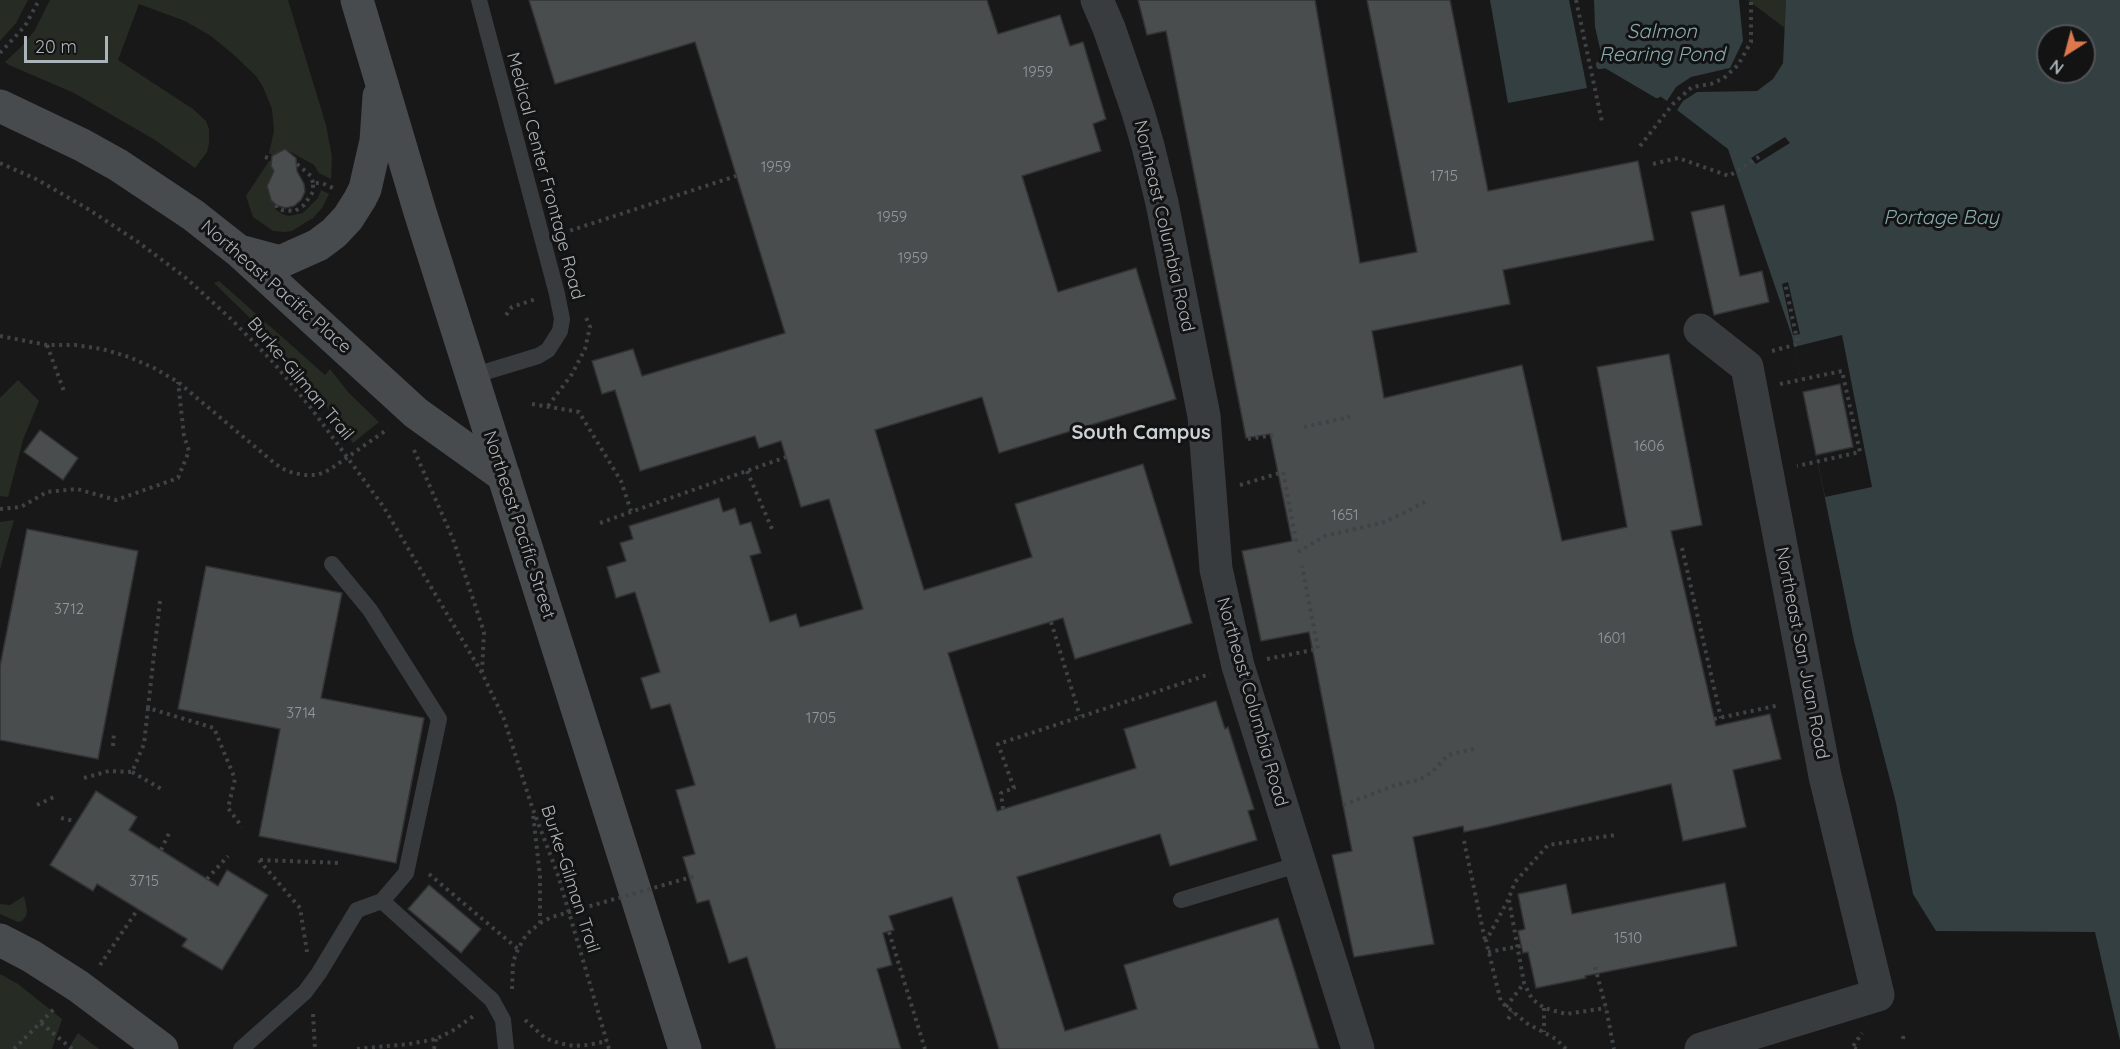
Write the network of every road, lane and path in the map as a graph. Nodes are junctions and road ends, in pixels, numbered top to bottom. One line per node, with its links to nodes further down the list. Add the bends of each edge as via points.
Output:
1 (39, 0): 7 (path, via 25,26)
2 (357, 0): 8 (main road, Northeast Pacific Street)
3 (479, 0): 31 (lane, Medical Center Frontage Road, via 562,319 560,331 548,350)
4 (1096, 0): 88 (street, Northeast Columbia Road, via 1119,54 1149,146 1204,416 1216,569 1238,666)
5 (1576, 0): 10 (path)
6 (1751, 0): 11 (path, via 1751,42 1738,64 1724,78 1692,87 1672,104)
7 (0, 53)
8 (380, 76): 23 (main road, via 376,141 360,199 348,218 318,245 280,262); 31 (main road, Northeast Pacific Street)
9 (0, 106): 23 (main road, Northeast Pacific Place, via 118,165)
10 (1602, 122)
11 (1640, 146)
12 (1762, 155): 17 (path, via 1729,176 1678,158)
13 (265, 157): 14 (path)
14 (272, 159)
15 (0, 163): 43 (path, Burke-Gilman Trail, via 88,209 186,278 273,362)
16 (297, 164): 19 (path)
17 (1653, 164)
18 (736, 176): 22 (path)
19 (314, 183): 20 (path); 21 (path, via 313,192 296,211 282,210)
20 (322, 183)
21 (276, 205)
22 (558, 235)
23 (240, 252): 46 (main road, Northeast Pacific Place, via 416,412)
24 (1785, 283): 30 (path, via 1798,344)
25 (541, 298): 26 (path, via 512,307)
26 (506, 315)
27 (1700, 330): 136 (street, Northeast San Juan Road, via 1747,367 1825,776 1878,995)
28 (0, 336): 29 (path)
29 (47, 345): 33 (path, via 102,349 129,357); 34 (path)
30 (1793, 345)
31 (472, 376): 46 (main road, Northeast Pacific Street)
32 (1801, 379): 44 (path, via 1842,370 1860,452)
33 (178, 382): 43 (path, via 282,468 317,475); 49 (path, via 189,451 178,478 116,501 77,489 46,492 21,507)
34 (65, 394)
35 (532, 404): 50 (path, via 579,411 621,481)
36 (1350, 417): 38 (path)
37 (391, 426): 43 (path)
38 (1304, 427)
39 (1274, 435): 40 (path)
40 (1248, 439)
41 (412, 446): 62 (path, via 453,539 484,632)
42 (786, 457): 45 (path)
43 (348, 458): 62 (path, Burke-Gilman Trail, via 383,506)
44 (1817, 461)
45 (747, 471): 50 (path); 52 (path)
46 (504, 476): 131 (main road, Northeast Pacific Street)
47 (1236, 486): 53 (path, via 1283,472)
48 (1425, 502): 55 (path, via 1385,522 1325,536)
49 (0, 509)
50 (631, 511): 51 (path)
51 (600, 523)
52 (772, 529)
53 (1297, 546)
54 (1682, 548): 66 (path)
55 (1298, 552)
56 (332, 564): 94 (lane, via 370,610 439,719 407,871)
57 (1302, 566): 60 (path, via 1318,649)
58 (160, 601): 64 (path)
59 (1051, 622): 65 (path)
60 (1261, 661)
61 (1215, 672): 65 (path)
62 (482, 673): 77 (path, Burke-Gilman Trail, via 504,719)
63 (1786, 703): 66 (path)
64 (148, 708): 71 (path, via 144,744); 81 (path, via 214,728 235,779 228,808)
65 (1080, 716): 78 (path, via 998,744 1014,788 1001,793)
66 (1721, 718): 67 (path)
67 (1714, 719)
68 (114, 733): 69 (path)
69 (113, 746)
70 (1474, 749): 76 (path, via 1448,754 1419,780)
71 (132, 772): 72 (path, via 109,771); 73 (path)
72 (84, 778)
73 (163, 790)
74 (56, 796): 75 (path)
75 (37, 805)
76 (1343, 806)
77 (532, 807): 96 (path, via 540,876); 121 (path, Burke-Gilman Trail, via 558,875)
78 (1003, 809)
79 (61, 818): 80 (path)
80 (74, 821)
81 (242, 827)
82 (170, 831): 85 (path)
83 (1615, 835): 93 (path, via 1548,845 1515,882)
84 (1464, 841): 99 (path)
85 (161, 850)
86 (228, 856): 91 (path)
87 (341, 863): 103 (path, via 259,860 300,908)
88 (1300, 864): 92 (lane); 133 (street, Northeast Columbia Road)
89 (429, 874): 101 (path)
90 (695, 876): 96 (path, bridge)
91 (207, 879)
92 (1181, 900)
93 (1508, 900): 99 (path); 100 (path)
94 (382, 902): 125 (lane, via 357,910 305,992); 129 (lane, via 492,1000 503,1020)
95 (138, 909): 105 (path)
96 (540, 923): 101 (path)
97 (889, 932): 132 (path)
98 (0, 940): 124 (main road, via 78,986)
99 (1486, 941): 102 (path)
100 (1519, 946): 102 (path); 106 (path)
101 (518, 949): 107 (path, via 511,976)
102 (1488, 952): 110 (path, via 1501,1002)
103 (307, 956)
104 (1595, 967): 112 (path)
105 (97, 969)
106 (1524, 983): 110 (path); 111 (path, via 1532,999)
107 (514, 998)
108 (62, 1000): 116 (path)
109 (312, 1007): 126 (path)
110 (1506, 1007): 113 (path)
111 (1544, 1008): 112 (path, via 1566,1014); 119 (path)
112 (1606, 1008): 135 (path)
113 (1513, 1012): 115 (path); 119 (path)
114 (523, 1018): 121 (path, via 545,1038 559,1044)
115 (1508, 1018)
116 (40, 1023): 122 (path); 123 (path)
117 (1866, 1028): 137 (path, via 1852,1048)
118 (1904, 1032): 120 (path)
119 (1544, 1033): 134 (path)
120 (1904, 1039)
121 (607, 1041): 130 (path, Burke-Gilman Trail)
122 (14, 1049)
123 (72, 1049)
124 (162, 1049)
125 (241, 1049)
126 (315, 1049)
127 (357, 1049): 128 (path, via 436,1039)
128 (434, 1049)
129 (506, 1049)
130 (609, 1049)
131 (685, 1049)
132 (925, 1049)
133 (1358, 1049)
134 (1566, 1049)
135 (1614, 1049)
136 (1701, 1049)
137 (1857, 1049)

